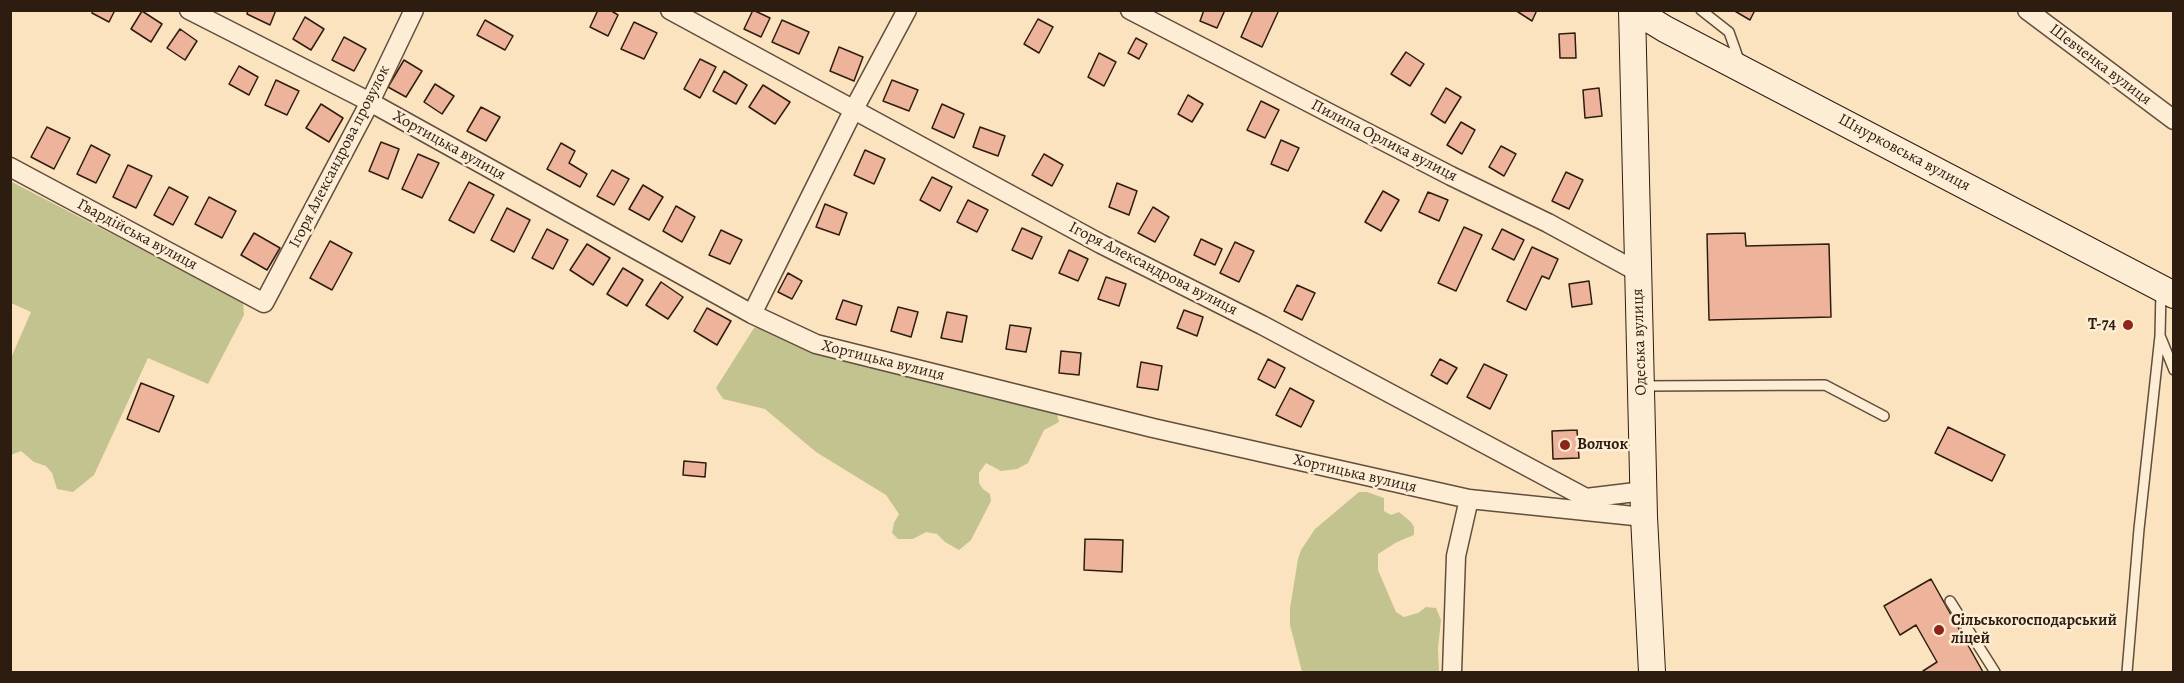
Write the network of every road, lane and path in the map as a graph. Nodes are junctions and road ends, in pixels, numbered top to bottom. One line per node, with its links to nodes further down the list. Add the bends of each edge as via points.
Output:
1 (189, 10): 10 (street, Хортицька вулиця)
2 (414, 10): 10 (street, Ігоря Александрова провулок)
3 (670, 10): 11 (street, Ігоря Александрова вулиця)
4 (907, 10): 11 (street)
5 (1130, 10): 14 (street, Пилипа Орлика вулиця)
6 (1633, 10): 9 (street, Шнурковська вулиця); 14 (street, Одеська вулиця)
7 (1701, 10): 9 (lane, via 1729,32)
8 (2027, 10): 12 (street, Шевченка вулиця)
9 (1742, 69): 15 (street, Шнурковська вулиця)
10 (370, 102): 16 (street, Ігоря Александрова провулок); 17 (street, Хортицька вулиця)
11 (854, 109): 17 (street); 22 (street, Ігоря Александрова вулиця, via 1101,244 1586,498)
12 (2174, 120)
13 (10, 166): 16 (street, Гвардійська вулиця)
14 (1638, 272): 20 (street, Одеська вулиця)
15 (2167, 291): 18 (lane)
16 (264, 303)
17 (752, 314): 23 (street, Хортицька вулиця, via 816,344 1153,428)
18 (2160, 336): 19 (lane); 29 (lane)
19 (2174, 370)
20 (1641, 386): 21 (lane, via 1824,385); 22 (street, Одеська вулиця)
21 (1884, 416)
22 (1644, 491): 24 (street, Одеська вулиця)
23 (1469, 499): 24 (street, Хортицька вулиця); 26 (street, via 1456,556)
24 (1644, 518): 27 (street, Одеська вулиця)
25 (1950, 601): 28 (lane)
26 (1452, 672)
27 (1652, 672)
28 (1995, 672)
29 (2127, 672)

